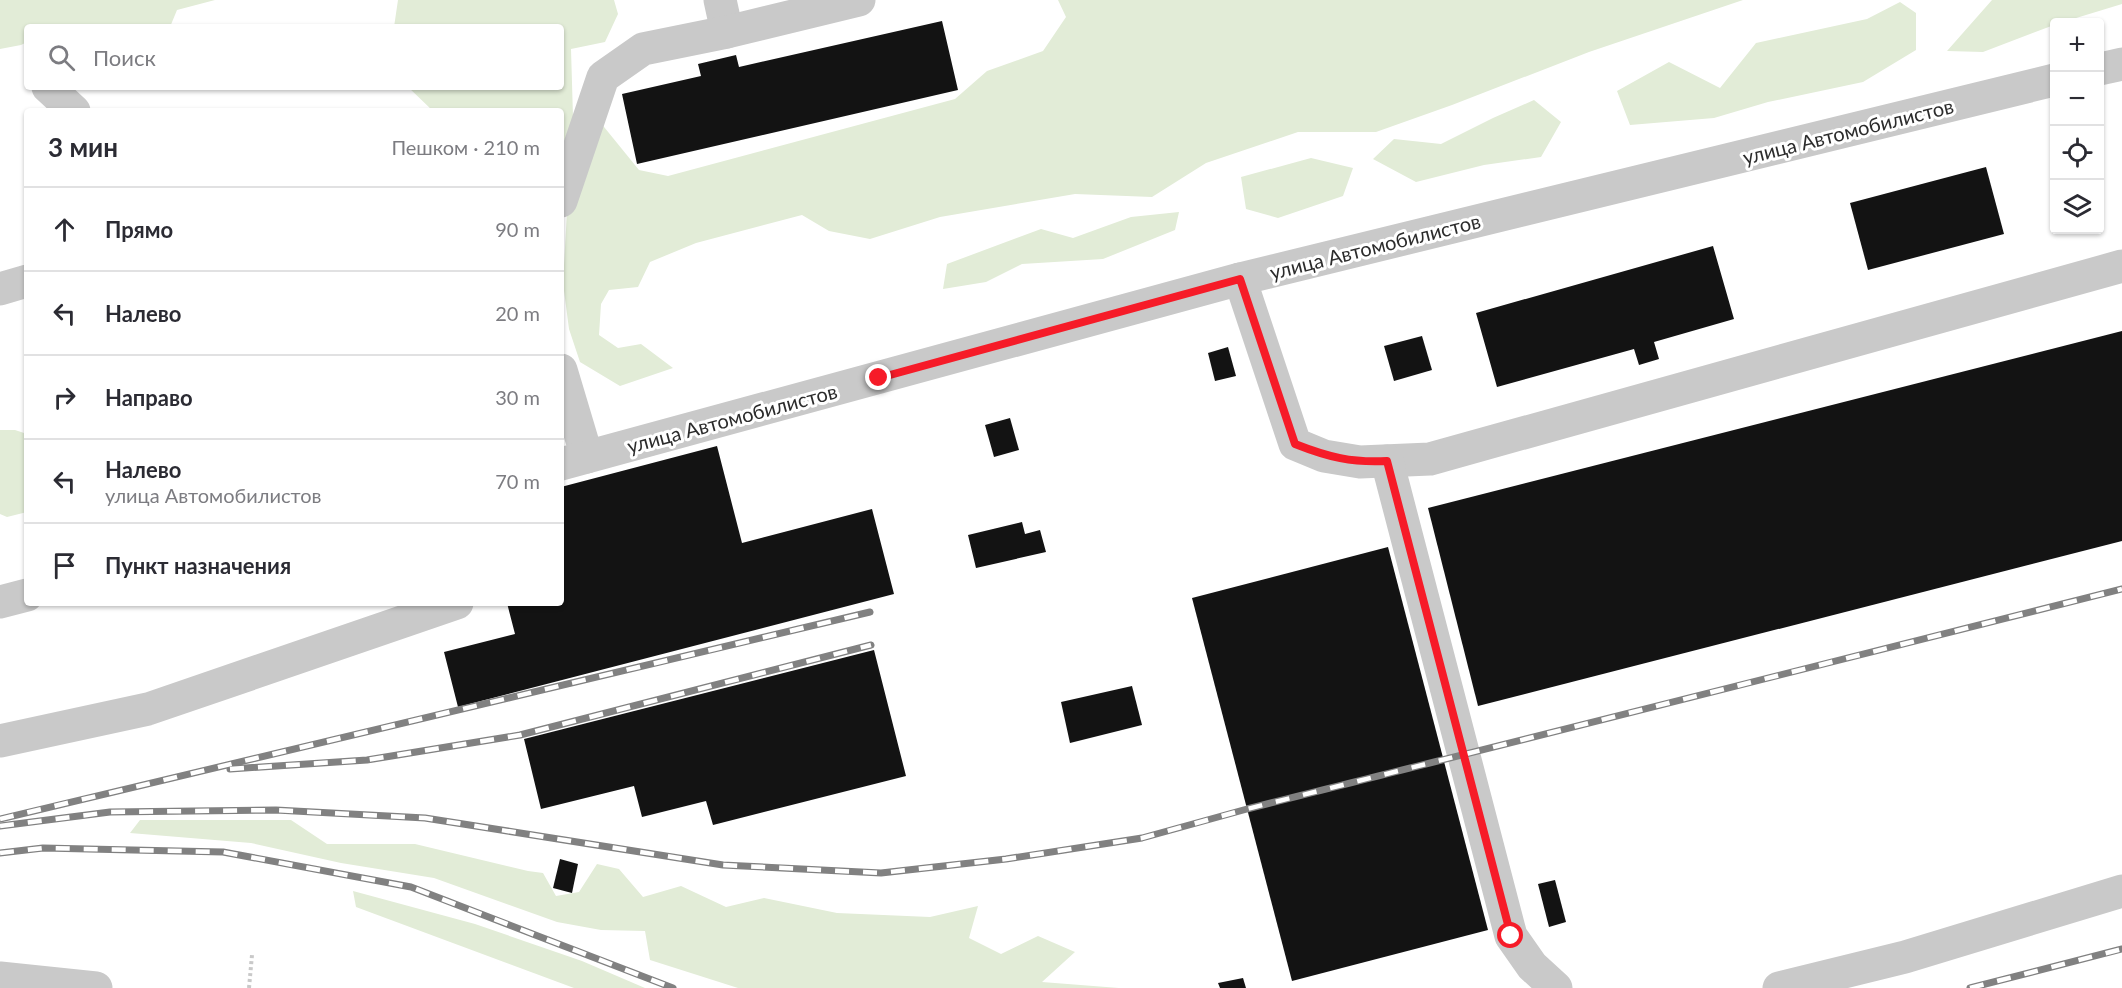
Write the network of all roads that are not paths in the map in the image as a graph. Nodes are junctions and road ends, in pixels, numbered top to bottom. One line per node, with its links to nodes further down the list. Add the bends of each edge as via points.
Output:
1 (720, 0): 3 (street)
2 (859, 0): 3 (street)
3 (727, 32): 9 (street, via 643,49 603,77)
4 (2122, 64): 5 (street)
5 (2104, 68)
6 (2050, 81): 11 (street, улица Автомобилистов)
7 (51, 90): 8 (street)
8 (71, 108)
9 (564, 192)
10 (2122, 266): 16 (street, via 1430,459)
11 (1240, 279): 15 (street, улица Автомобилистов); 16 (street, via 1295,444 1324,456 1360,462)
12 (24, 282): 13 (street)
13 (0, 289)
14 (564, 391): 15 (street)
15 (574, 461)
16 (1387, 461): 24 (street, via 1511,936 1532,966)
17 (24, 596): 18 (street)
18 (0, 602)
19 (448, 606): 20 (street, via 148,709)
20 (0, 741)
21 (2122, 891): 25 (street, via 1905,957)
22 (0, 978): 23 (street)
23 (96, 988)
24 (1556, 988)
25 (1779, 988)

